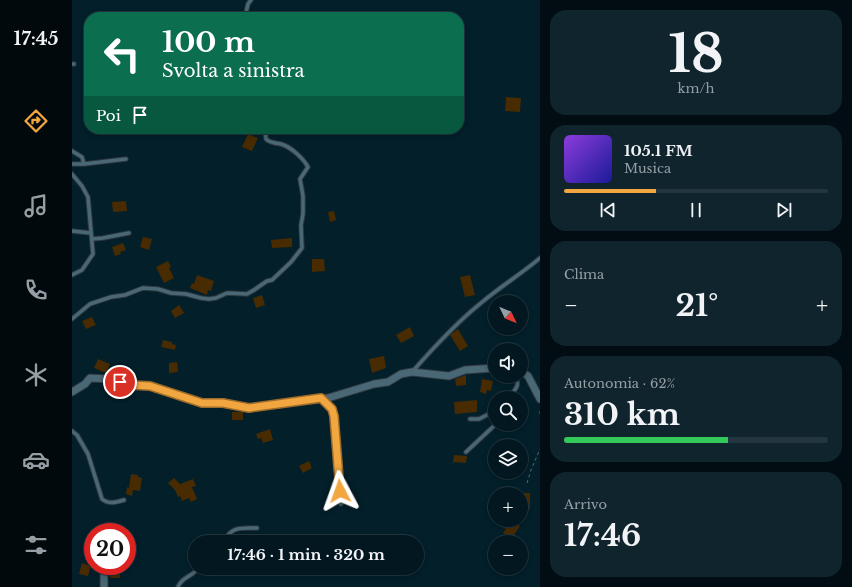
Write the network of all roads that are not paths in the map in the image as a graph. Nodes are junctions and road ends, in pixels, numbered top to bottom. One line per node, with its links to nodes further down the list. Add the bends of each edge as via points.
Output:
1 (251, 0): 2 (lane)
2 (246, 12)
3 (266, 134): 15 (lane, via 269,142 288,147 308,167 300,179 303,196 302,248 291,262 272,280 247,294 227,293 209,299 143,288 90,304)
4 (72, 151): 7 (lane, via 82,157)
5 (126, 159): 7 (lane)
6 (72, 164): 7 (lane)
7 (84, 164)
8 (72, 174): 10 (lane, via 88,197)
9 (72, 231): 10 (lane)
10 (92, 233): 12 (lane)
11 (129, 233): 12 (lane)
12 (92, 239): 14 (lane, via 93,254 90,260 82,270)
13 (540, 258): 17 (lane, via 480,303 443,337)
14 (72, 275)
15 (72, 319)
16 (488, 368): 17 (street, via 464,370 449,376)
17 (412, 372): 20 (street, via 400,374 388,382)
18 (528, 376): 21 (street)
19 (72, 392): 20 (street, via 90,378 150,386 202,403 223,403 249,408)
20 (321, 398): 28 (lane, via 332,409 334,416)
21 (540, 399)
22 (488, 414): 23 (lane, via 478,419)
23 (470, 419)
24 (72, 431): 27 (lane, via 88,454 102,499 105,502)
25 (488, 431): 26 (lane)
26 (466, 452)
27 (124, 500)
28 (341, 504)
29 (257, 528): 30 (lane, via 235,529)
30 (228, 535)
31 (104, 575): 33 (street)
32 (193, 575): 34 (lane, via 184,578)
33 (104, 587)
34 (178, 587)

